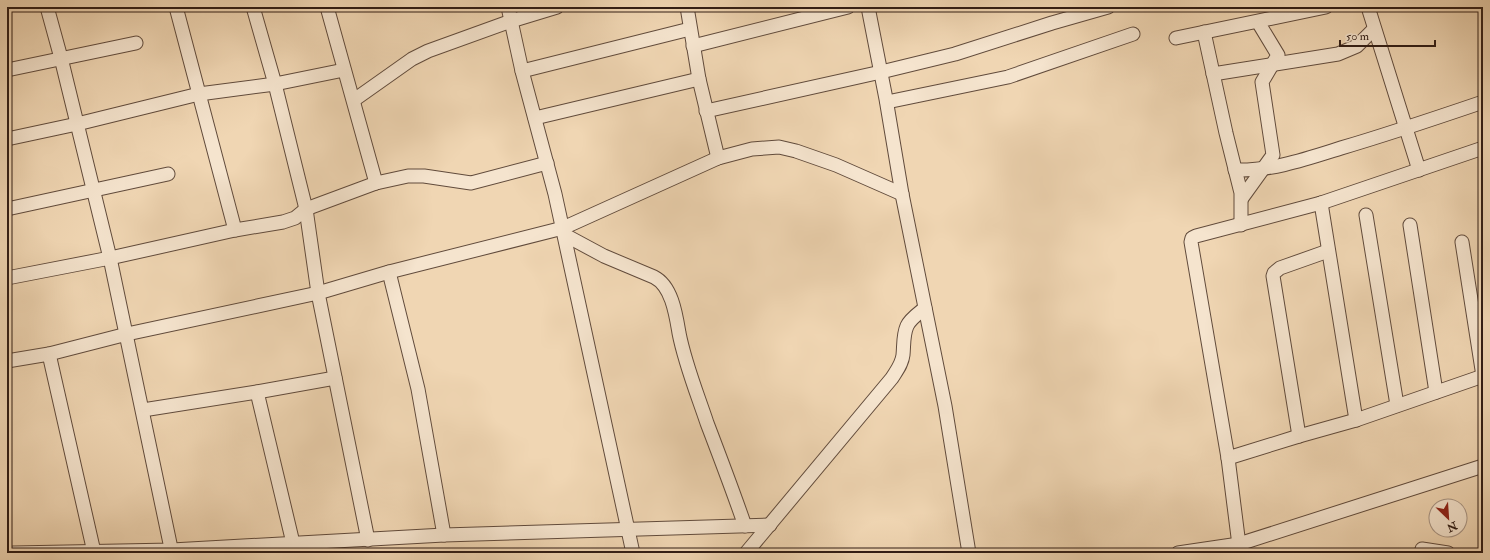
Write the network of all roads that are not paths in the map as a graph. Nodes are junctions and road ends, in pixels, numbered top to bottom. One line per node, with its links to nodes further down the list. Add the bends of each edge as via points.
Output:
1 (47, 7): 22 (street)
2 (176, 7): 31 (street)
3 (253, 7): 30 (street)
4 (327, 7): 25 (street)
5 (508, 7): 13 (street)
6 (557, 7): 13 (street)
7 (687, 7): 15 (street)
8 (848, 7): 21 (street)
9 (868, 7): 27 (street)
10 (1108, 7): 27 (street, via 967,51)
11 (1326, 7): 14 (street)
12 (1368, 7): 16 (street)
13 (511, 21): 26 (street); 32 (street, via 412,59)
14 (1258, 22): 17 (street); 23 (street, via 1278,54)
15 (690, 29): 21 (street); 26 (street)
16 (1374, 29): 23 (street, via 1357,46 1345,52); 38 (street)
17 (1204, 32): 19 (street); 28 (street)
18 (1133, 34): 33 (street, via 1008,77)
19 (1176, 38)
20 (136, 44): 22 (street)
21 (693, 46): 29 (street)
22 (61, 58): 24 (street); 37 (street)
23 (1273, 64): 28 (street); 44 (street, via 1262,82 1273,153)
24 (7, 70)
25 (344, 70): 30 (street); 32 (street)
26 (522, 71): 36 (street)
27 (881, 72): 33 (street); 35 (street)
28 (1213, 74): 43 (street)
29 (698, 79): 35 (street); 36 (street)
30 (275, 84): 31 (street); 52 (street)
31 (199, 94): 37 (street); 57 (street)
32 (354, 100): 47 (street)
33 (887, 102): 49 (street)
34 (1483, 102): 38 (street)
35 (706, 111): 41 (street)
36 (535, 118): 42 (street)
37 (77, 124): 39 (street); 48 (street)
38 (1406, 129): 44 (street); 45 (street)
39 (7, 139)
40 (1483, 148): 45 (street)
41 (718, 158): 49 (street, via 752,149 779,147 815,157); 58 (street)
42 (547, 163): 47 (street, via 471,183 416,175); 58 (street)
43 (1235, 170): 44 (street); 50 (street)
44 (1263, 170): 50 (street)
45 (1419, 170): 51 (street)
46 (168, 174): 48 (street)
47 (376, 183): 52 (street)
48 (93, 192): 53 (street); 61 (street)
49 (902, 194): 65 (street)
50 (1242, 198): 55 (street)
51 (1321, 202): 55 (street); 60 (street)
52 (306, 209): 57 (street, via 295,218 283,222); 64 (street)
53 (7, 210)
54 (1366, 215): 73 (street)
55 (1241, 225): 77 (street, via 1196,236 1191,242)
56 (1410, 225): 72 (street)
57 (235, 230): 61 (street)
58 (564, 232): 62 (street); 80 (street, via 604,256 654,277 666,287 691,377); 81 (street)
59 (1462, 242): 69 (street)
60 (1328, 252): 75 (street); 76 (street, via 1280,268 1273,276)
61 (110, 258): 63 (street); 66 (street)
62 (389, 272): 64 (street); 82 (street, via 421,404)
63 (7, 278)
64 (318, 293): 66 (street); 70 (street)
65 (925, 308): 79 (street, via 907,326 903,356 892,378); 94 (street, via 945,406)
66 (127, 334): 67 (street); 74 (street)
67 (49, 354): 68 (street); 88 (street)
68 (7, 361)
69 (1483, 376): 72 (street)
70 (335, 378): 71 (street); 83 (street)
71 (257, 392): 74 (street); 84 (street)
72 (1436, 392): 73 (street)
73 (1397, 405): 75 (street)
74 (143, 410): 89 (street)
75 (1356, 420): 76 (street)
76 (1299, 436): 77 (street)
77 (1228, 458): 86 (street)
78 (1483, 466): 86 (street)
79 (770, 525): 80 (street); 93 (street)
80 (745, 526): 81 (street)
81 (628, 530): 82 (street); 92 (street)
82 (444, 535): 83 (street)
83 (368, 540): 84 (street)
84 (293, 543): 89 (street)
85 (7, 545): 90 (street)
86 (1240, 549): 95 (street)
87 (1422, 549): 96 (street)
88 (94, 552): 89 (street); 91 (street)
89 (172, 552)
90 (8, 553)
91 (13, 553)
92 (633, 553)
93 (746, 553)
94 (969, 553)
95 (1178, 553)
96 (1448, 553)

